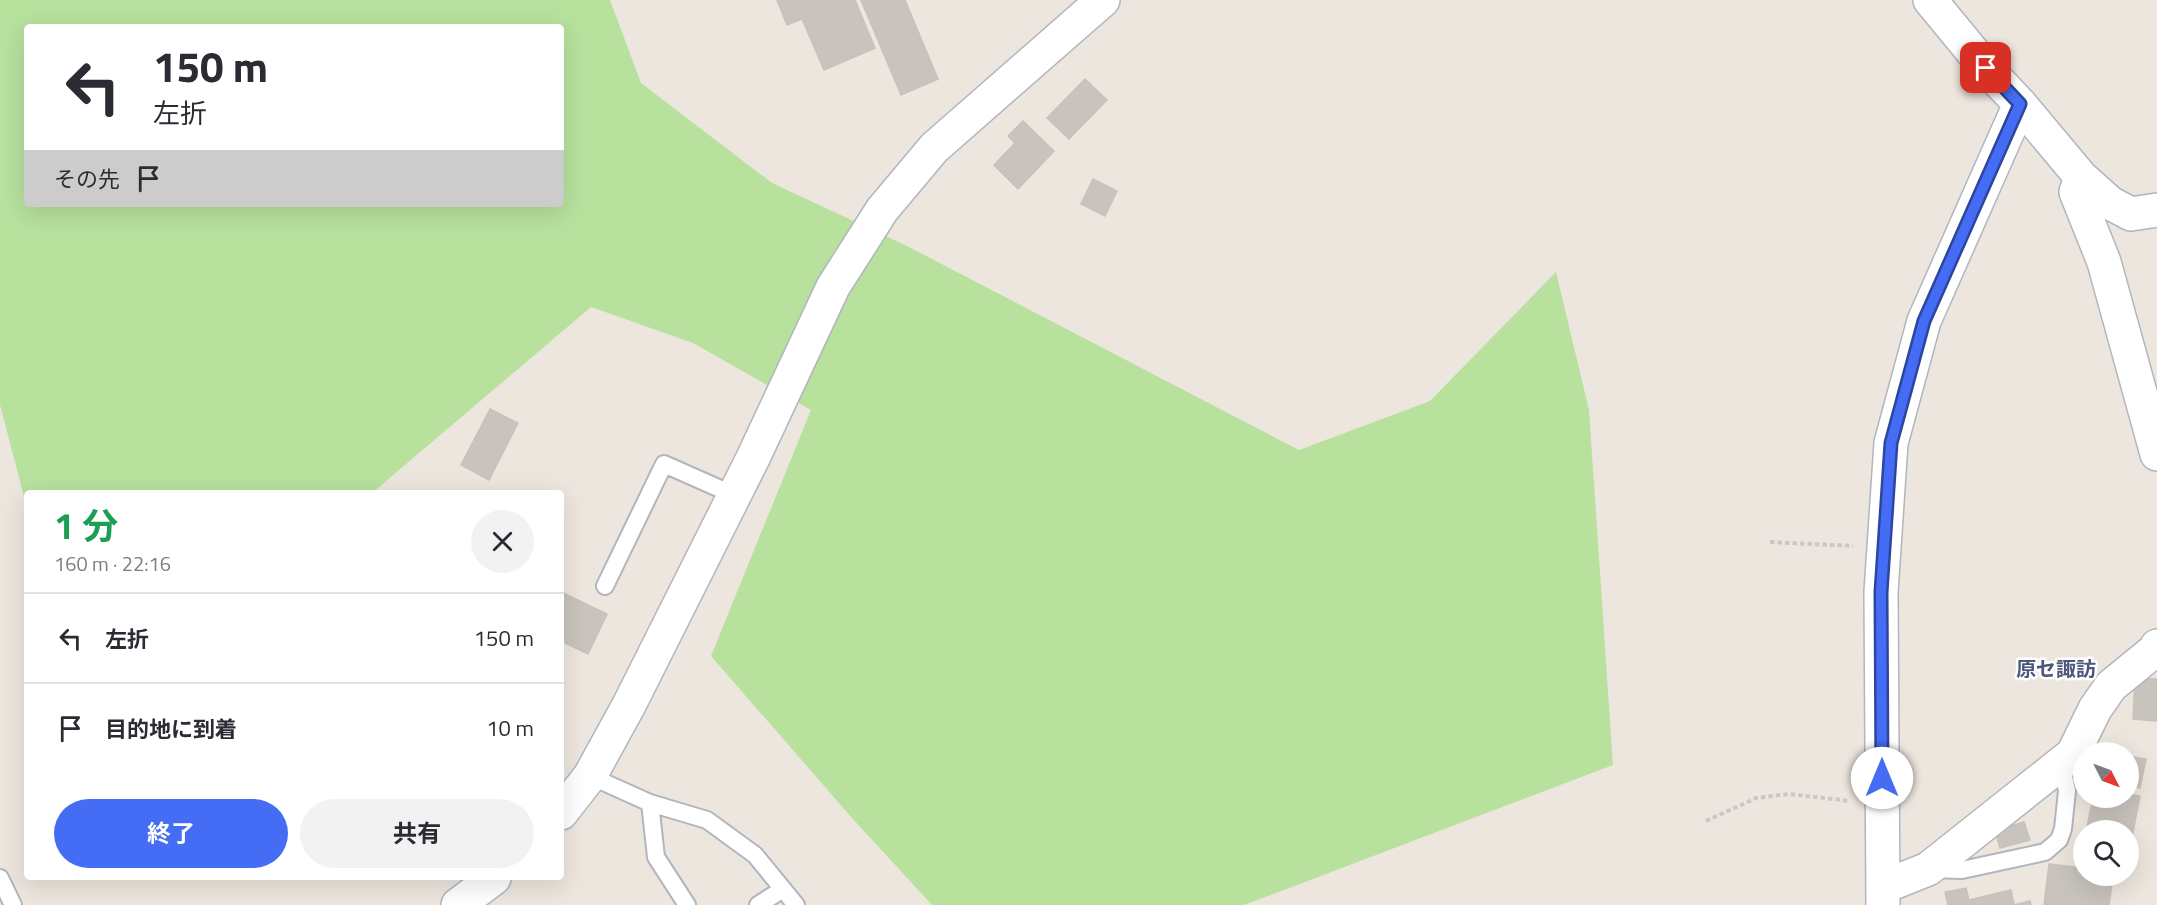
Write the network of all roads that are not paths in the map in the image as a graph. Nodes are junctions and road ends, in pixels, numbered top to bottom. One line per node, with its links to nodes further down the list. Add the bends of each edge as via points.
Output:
1 (1103, 0): 7 (street, via 934,148 882,210 833,287)
2 (1930, 0): 3 (street)
3 (2020, 104): 4 (street); 18 (street, via 1924,321 1891,443 1881,592)
4 (2081, 177): 5 (street, via 2131,214); 6 (street, via 2076,192 2104,262)
5 (2157, 210)
6 (2157, 454)
7 (734, 495): 8 (lane, via 664,464); 11 (street)
8 (605, 586)
9 (2157, 646): 10 (street, via 2111,686 2073,754)
10 (2061, 763): 14 (street); 14 (lane, via 2067,791 2063,829 2059,840 2045,852 1962,870)
11 (590, 776): 12 (lane); 13 (street)
12 (650, 803): 17 (lane, via 707,820 755,855); 21 (lane, via 656,857)
13 (564, 809)
14 (1928, 869): 18 (street)
15 (0, 878): 19 (lane)
16 (491, 880): 20 (street)
17 (783, 889): 22 (lane); 23 (lane)
18 (1883, 896)
19 (13, 905)
20 (458, 905)
21 (687, 905)
22 (758, 905)
23 (796, 905)

